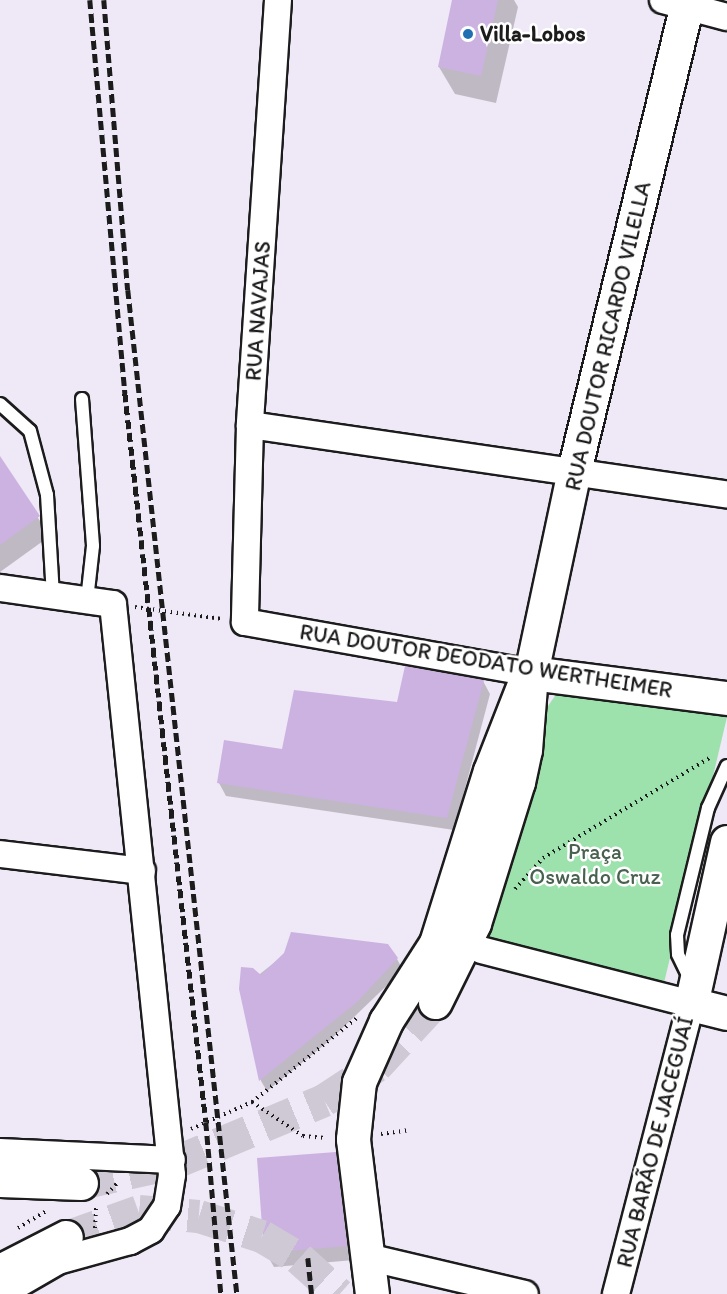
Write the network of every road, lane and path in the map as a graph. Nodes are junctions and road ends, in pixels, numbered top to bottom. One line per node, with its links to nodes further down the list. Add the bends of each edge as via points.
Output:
1 (278, 0): 6 (street, RUA NAVAJAS)
2 (679, 2): 3 (street); 7 (street, RUA DOUTOR RICARDO VILELLA)
3 (727, 17)
4 (82, 399): 11 (lane, via 93,546)
5 (0, 404): 10 (lane, via 30,431 47,495)
6 (250, 425): 7 (street); 13 (street, RUA NAVAJAS)
7 (573, 476): 8 (street); 14 (street, RUA DOUTOR RICARDO VILELLA)
8 (727, 495)
9 (0, 588): 10 (street)
10 (53, 596): 11 (street)
11 (87, 600): 12 (street)
12 (113, 604): 13 (path); 20 (street)
13 (245, 622): 14 (street, RUA DOUTOR DEODATO WERTHEIMER)
14 (531, 673): 15 (street, RUA DOUTOR DEODATO WERTHEIMER); 24 (street, via 525,750 518,782 474,923); 28 (street, via 505,728 436,943 386,1021 366,1062 355,1099)
15 (727, 698)
16 (717, 754): 21 (path, via 543,858)
17 (727, 766): 23 (lane, RUA BARÃO DE JACEGUAÍ, via 711,798 677,934 678,954)
18 (727, 842): 23 (street, RUA BARÃO DE JACEGUAÍ)
19 (0, 854): 20 (street)
20 (142, 871): 29 (street)
21 (513, 892)
22 (481, 950): 23 (street, via 602,981)
23 (693, 997): 25 (street); 41 (street, RUA BARÃO DE JACEGUAÍ)
24 (435, 1002)
25 (727, 1013)
26 (361, 1015): 27 (path)
27 (252, 1102): 28 (path, via 303,1136); 29 (path)
28 (353, 1139): 36 (street)
29 (171, 1148): 30 (street); 38 (street, via 169,1199 151,1230 130,1241 58,1261)
30 (0, 1152)
31 (0, 1180): 32 (street)
32 (81, 1183)
33 (54, 1206): 34 (path)
34 (9, 1234)
35 (66, 1237): 37 (street)
36 (367, 1257): 39 (street); 40 (street)
37 (0, 1271)
38 (1, 1294)
39 (372, 1294)
40 (525, 1294)
41 (616, 1294)

